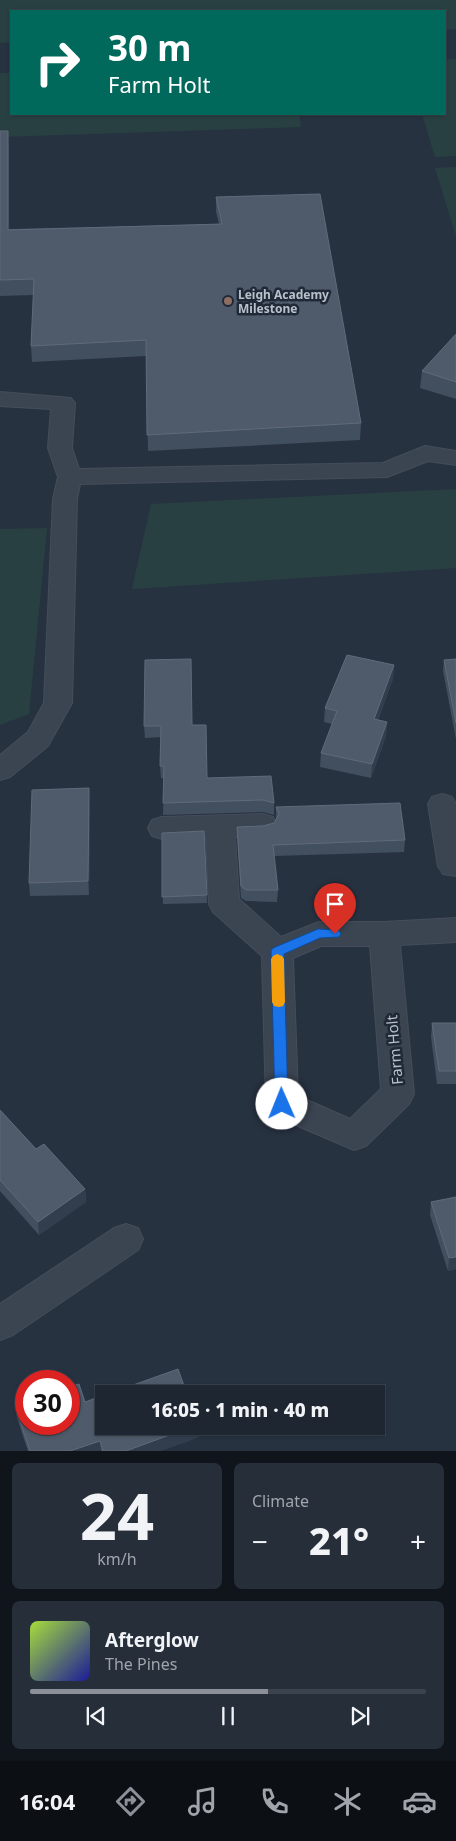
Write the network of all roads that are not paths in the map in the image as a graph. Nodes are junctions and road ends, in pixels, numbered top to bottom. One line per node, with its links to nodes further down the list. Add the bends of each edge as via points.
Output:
1 (0, 399): 3 (street, via 62,403 60,448)
2 (456, 458): 3 (street, via 425,453 387,470)
3 (67, 488): 4 (street, via 58,703 38,739)
4 (0, 770)
5 (442, 804): 9 (street, via 453,866)
6 (264, 825): 7 (street)
7 (220, 827): 8 (street); 12 (street, via 224,904)
8 (162, 828)
9 (456, 866)
10 (456, 930): 11 (street)
11 (384, 934): 12 (street, via 318,934); 12 (street, Farm Holt, via 398,1094 354,1136 282,1104)
12 (277, 951)
13 (126, 1239): 14 (street)
14 (0, 1324)

